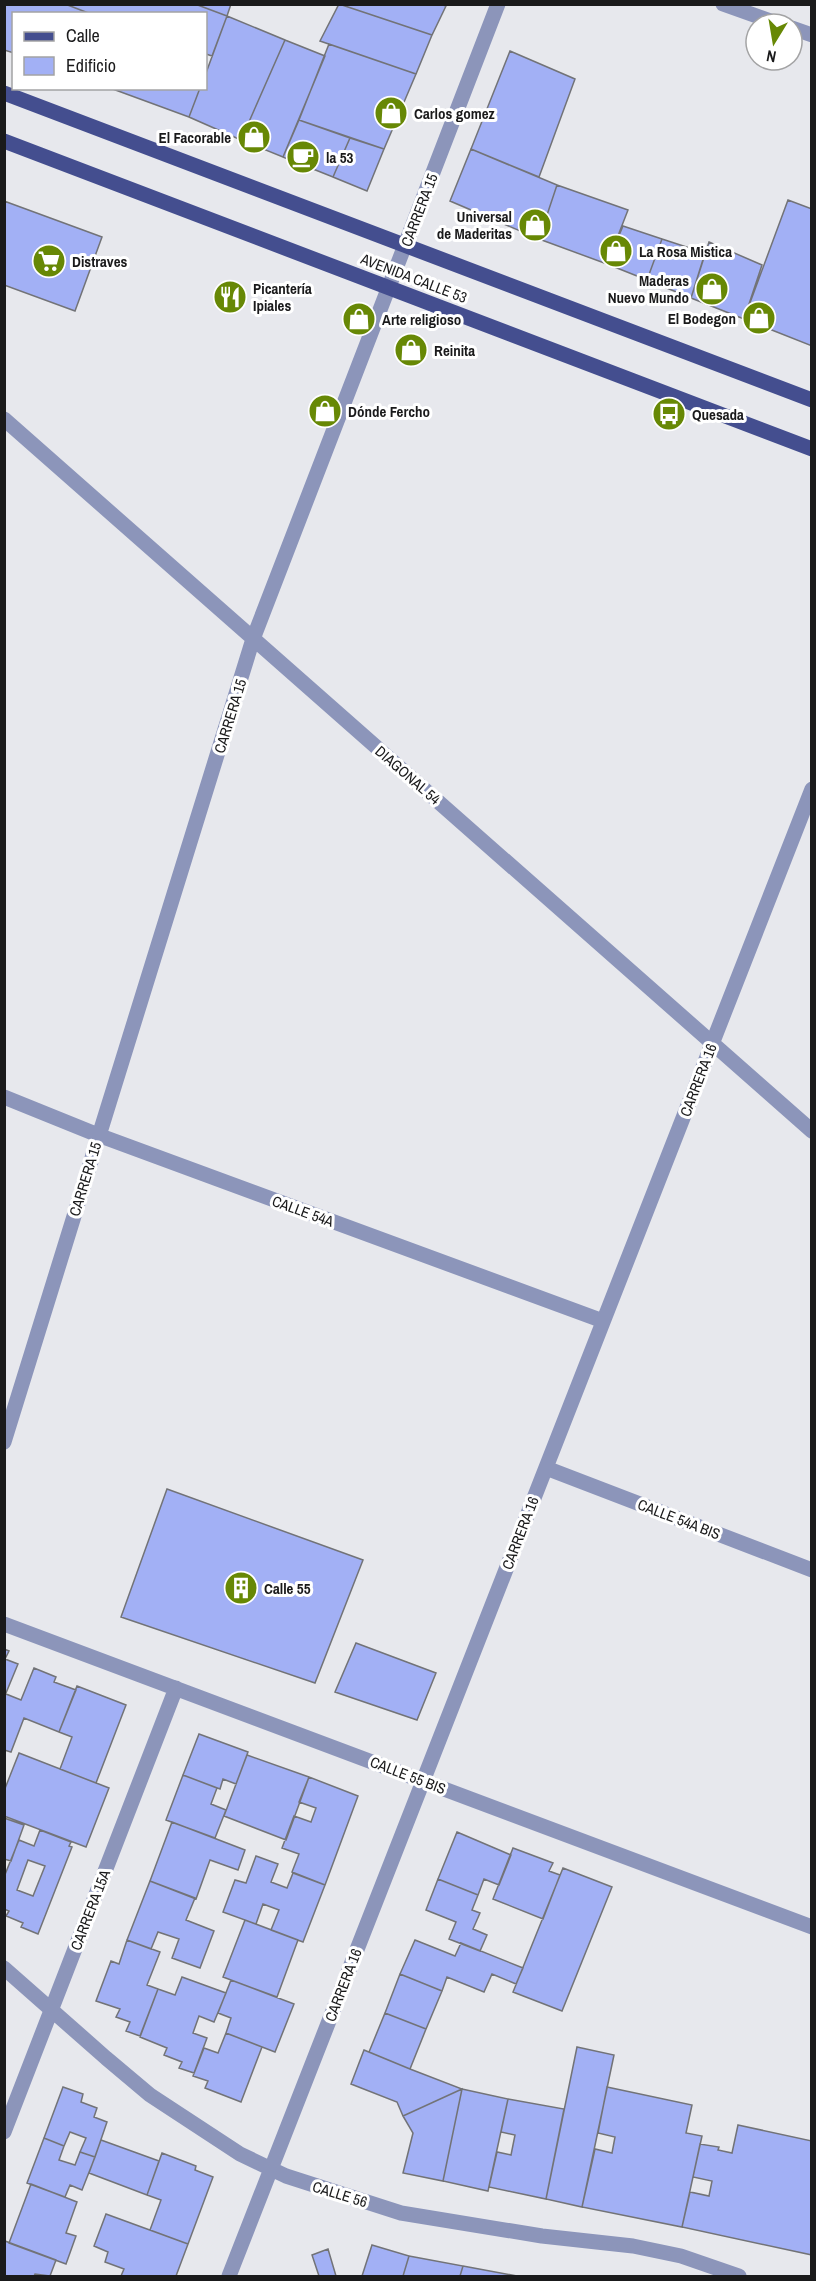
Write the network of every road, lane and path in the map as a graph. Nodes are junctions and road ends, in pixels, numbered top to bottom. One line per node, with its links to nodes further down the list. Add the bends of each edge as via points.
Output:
1 (498, 4): 6 (street, CARRERA 15)
2 (723, 4): 3 (street)
3 (745, 12)
4 (4, 93): 6 (main road, AVENIDA CALLE 53)
5 (4, 141): 7 (main road, AVENIDA CALLE 53)
6 (405, 245): 7 (street, CARRERA 15); 8 (main road, AVENIDA CALLE 53)
7 (389, 287): 10 (main road, AVENIDA CALLE 53); 11 (street, CARRERA 15)
8 (812, 400)
9 (4, 419): 11 (street, DIAGONAL 54)
10 (812, 449)
11 (254, 639): 13 (street, DIAGONAL 54); 16 (street, CARRERA 15)
12 (812, 789): 13 (street, CARRERA 16)
13 (712, 1044): 15 (street, DIAGONAL 54); 17 (street, CARRERA 16)
14 (4, 1097): 16 (street, CALLE 54A)
15 (812, 1131)
16 (98, 1135): 17 (street, CALLE 54A); 18 (street, CARRERA 15)
17 (603, 1322): 19 (street, CARRERA 16)
18 (4, 1442)
19 (546, 1468): 20 (street, CALLE 54A BIS); 23 (street, CARRERA 16)
20 (812, 1570)
21 (4, 1624): 22 (street, CALLE 55 BIS)
22 (176, 1688): 23 (street, CALLE 55 BIS); 26 (street, CARRERA 15A)
23 (423, 1781): 24 (street, CALLE 55 BIS); 28 (street, CARRERA 16)
24 (812, 1927)
25 (4, 1968): 26 (street, CALLE 56)
26 (51, 2010): 27 (street, CARRERA 15A); 28 (street, CALLE 56, via 150,2095)
27 (4, 2132)
28 (271, 2170): 29 (street, CARRERA 16); 30 (street, CALLE 56, via 401,2213 681,2256)
29 (229, 2277)
30 (739, 2277)

